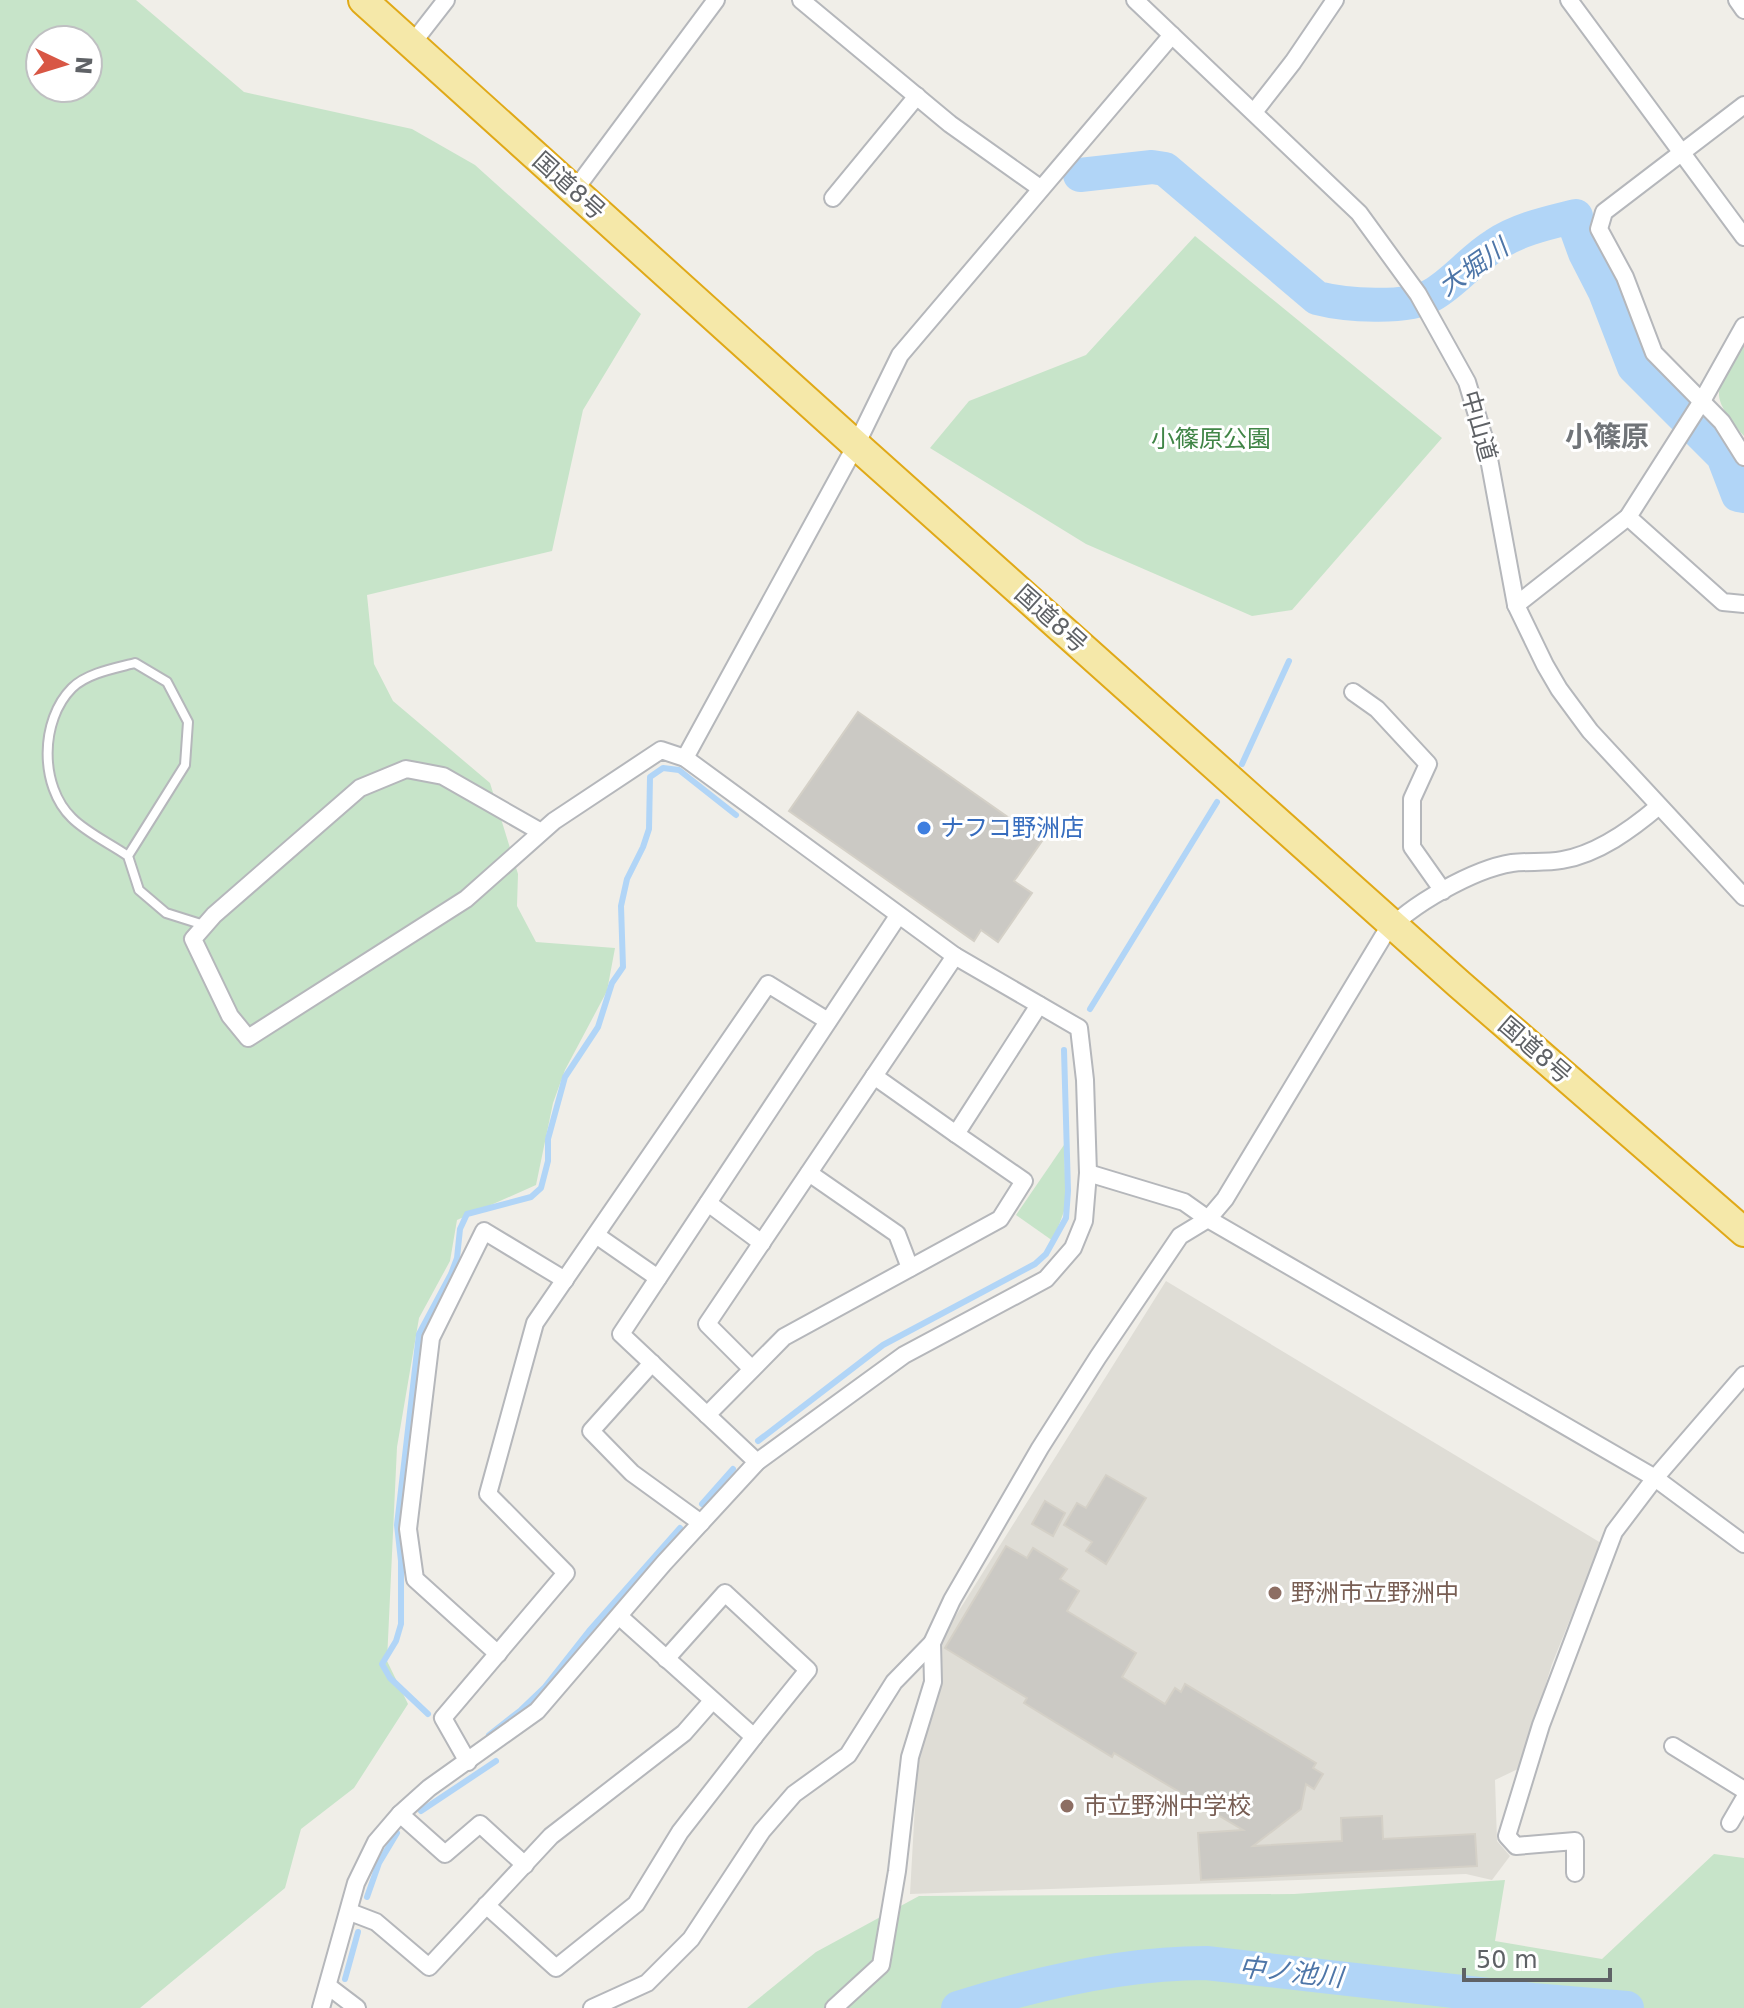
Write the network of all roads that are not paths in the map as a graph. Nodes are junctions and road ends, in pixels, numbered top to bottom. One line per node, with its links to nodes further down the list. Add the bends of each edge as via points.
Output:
1 (363, 0): 11 (highway, 国道8号)
2 (446, 0): 11 (street)
3 (716, 0): 17 (street)
4 (801, 0): 12 (street)
5 (1135, 0): 10 (street, 中山道)
6 (1335, 0): 14 (street)
7 (1569, 0): 15 (street)
8 (1737, 0): 9 (street)
9 (1744, 10)
10 (1172, 35): 14 (street, 中山道); 16 (street)
11 (411, 45): 17 (highway, 国道8号)
12 (917, 96): 16 (street); 18 (street)
13 (1744, 105): 15 (street)
14 (1254, 112): 26 (street, 中山道, via 1359,213 1422,300 1467,382 1487,448)
15 (1683, 152): 19 (street); 21 (street, via 1604,212 1599,229 1625,277 1654,353)
16 (1040, 188): 22 (street, via 900,355)
17 (574, 191): 22 (highway, 国道8号)
18 (833, 198)
19 (1744, 237)
20 (1744, 326): 21 (street)
21 (1699, 406): 23 (street, via 1722,422); 24 (street)
22 (856, 445): 28 (street); 35 (highway, 国道8号)
23 (1744, 457)
24 (1628, 517): 25 (street, via 1723,602); 26 (street)
25 (1744, 604)
26 (1516, 605): 29 (street, 中山道, via 1559,689)
27 (1353, 692): 32 (street, via 1377,709 1428,764 1412,799 1412,847)
28 (685, 758): 30 (street, via 661,750); 34 (street)
29 (1659, 806): 32 (street, via 1633,828 1576,856 1486,869); 33 (street, 中山道)
30 (541, 832): 36 (street, via 443,776 406,769 360,788); 36 (street, via 466,899 248,1038 230,1016 193,939)
31 (128, 856): 31 (lane, via 185,765 188,722 167,682 135,663 73,687 47,738 52,787 71,818); 36 (lane, via 139,890 166,913)
32 (1443, 891): 35 (street)
33 (1744, 897)
34 (898, 916): 37 (street); 39 (street)
35 (1393, 924): 45 (street); 46 (highway, 国道8号)
36 (205, 926)
37 (955, 956): 38 (street); 40 (street)
38 (1039, 1005): 41 (street); 43 (street, via 1079,1028)
39 (828, 1021): 44 (street); 47 (street, via 768,984)
40 (874, 1076): 41 (street); 42 (street)
41 (956, 1134): 49 (street, via 1024,1181 1000,1219)
42 (809, 1173): 48 (street); 49 (street, via 897,1234)
43 (1088, 1173): 45 (street, via 1184,1202); 56 (street, via 1079,1235 1046,1279 904,1355)
44 (708, 1203): 48 (street); 50 (street)
45 (1208, 1219): 57 (street); 61 (street, via 1180,1236 1098,1357 1040,1448)
46 (1744, 1232)
47 (596, 1235): 50 (street); 51 (street)
48 (762, 1243): 53 (street, via 707,1324)
49 (910, 1268): 53 (street, via 784,1337)
50 (658, 1278): 52 (street, via 621,1334)
51 (565, 1280): 62 (street, via 535,1323 488,1494 566,1573); 62 (street, via 484,1231 431,1338 408,1529 415,1579)
52 (652, 1363): 55 (street); 58 (street, via 591,1431 632,1473)
53 (752, 1369): 55 (street)
54 (1744, 1375): 57 (street)
55 (707, 1415): 56 (street)
56 (757, 1462): 58 (street)
57 (1655, 1478): 59 (street); 73 (street, via 1614,1532 1541,1725 1507,1836 1516,1846 1575,1841)
58 (701, 1523): 60 (street)
59 (1744, 1544)
60 (620, 1617): 63 (street); 67 (street, via 537,1711)
61 (932, 1643): 79 (street, via 894,1682 848,1755 794,1794 762,1831 691,1939 647,1983); 80 (street, via 933,1682 910,1757 881,1965)
62 (498, 1654): 67 (street, via 443,1718)
63 (666, 1659): 64 (street); 65 (street, via 725,1593 808,1670)
64 (712, 1701): 65 (street); 72 (street, via 684,1733 551,1836)
65 (754, 1737): 74 (street, via 680,1832 636,1904 556,1968)
66 (1673, 1746): 68 (street)
67 (468, 1762): 70 (street)
68 (1744, 1790)
69 (1744, 1799): 71 (street)
70 (400, 1814): 72 (street, via 445,1854 480,1824); 75 (street, via 376,1842 356,1883)
71 (1730, 1823)
72 (525, 1865): 74 (street)
73 (1575, 1873)
74 (486, 1905): 75 (street, via 429,1967 376,1922)
75 (350, 1912): 76 (street)
76 (328, 1986): 77 (street); 78 (street)
77 (321, 2008)
78 (357, 2008)
79 (592, 2008)
80 (834, 2008)

